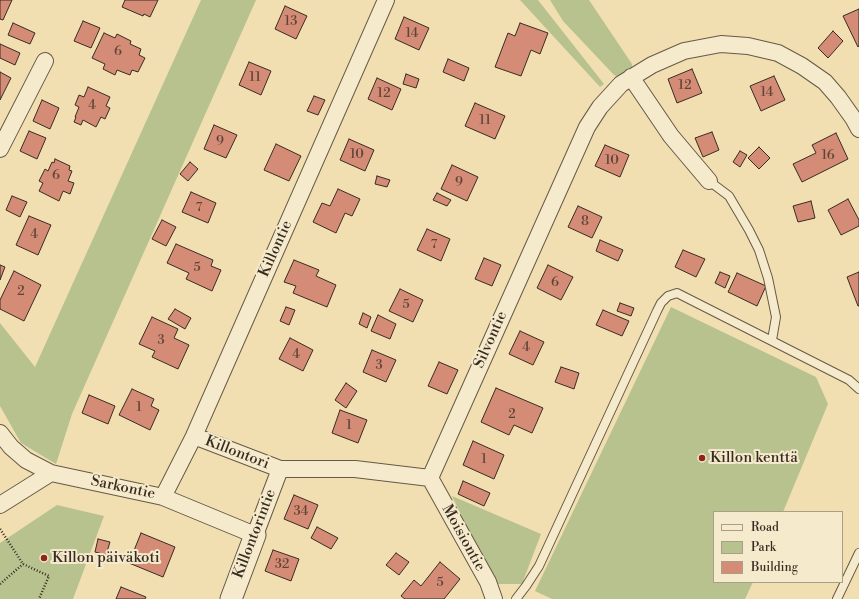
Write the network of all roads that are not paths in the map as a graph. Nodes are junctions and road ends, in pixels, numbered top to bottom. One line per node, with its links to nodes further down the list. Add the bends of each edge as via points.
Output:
1 (386, 0): 10 (street, Killontie)
2 (45, 62): 5 (street)
3 (631, 77): 4 (street, Silvontie, via 684,51 721,44 748,46 778,53 825,82); 6 (street, via 671,136); 13 (street, Silvontie, via 600,107 587,127)
4 (859, 129)
5 (0, 149)
6 (709, 181): 7 (lane, via 729,196 759,250 776,317)
7 (772, 340): 8 (lane, via 850,380); 20 (lane, via 677,293 668,296 661,303 539,566)
8 (859, 389)
9 (0, 433): 12 (street, Sarkontie, via 26,460)
10 (194, 436): 11 (street, Killontori); 14 (street, Killontie)
11 (280, 469): 13 (street, via 355,470); 16 (street, Killontorintie)
12 (51, 473): 14 (street, Sarkontie); 15 (street)
13 (430, 478): 19 (street, Moisiontie, via 488,582)
14 (163, 497): 16 (street, Sarkontie)
15 (0, 505)
16 (255, 535): 18 (street, Killontorintie)
17 (859, 553): 21 (lane)
18 (231, 599)
19 (494, 599)
20 (516, 599)
21 (837, 599)

